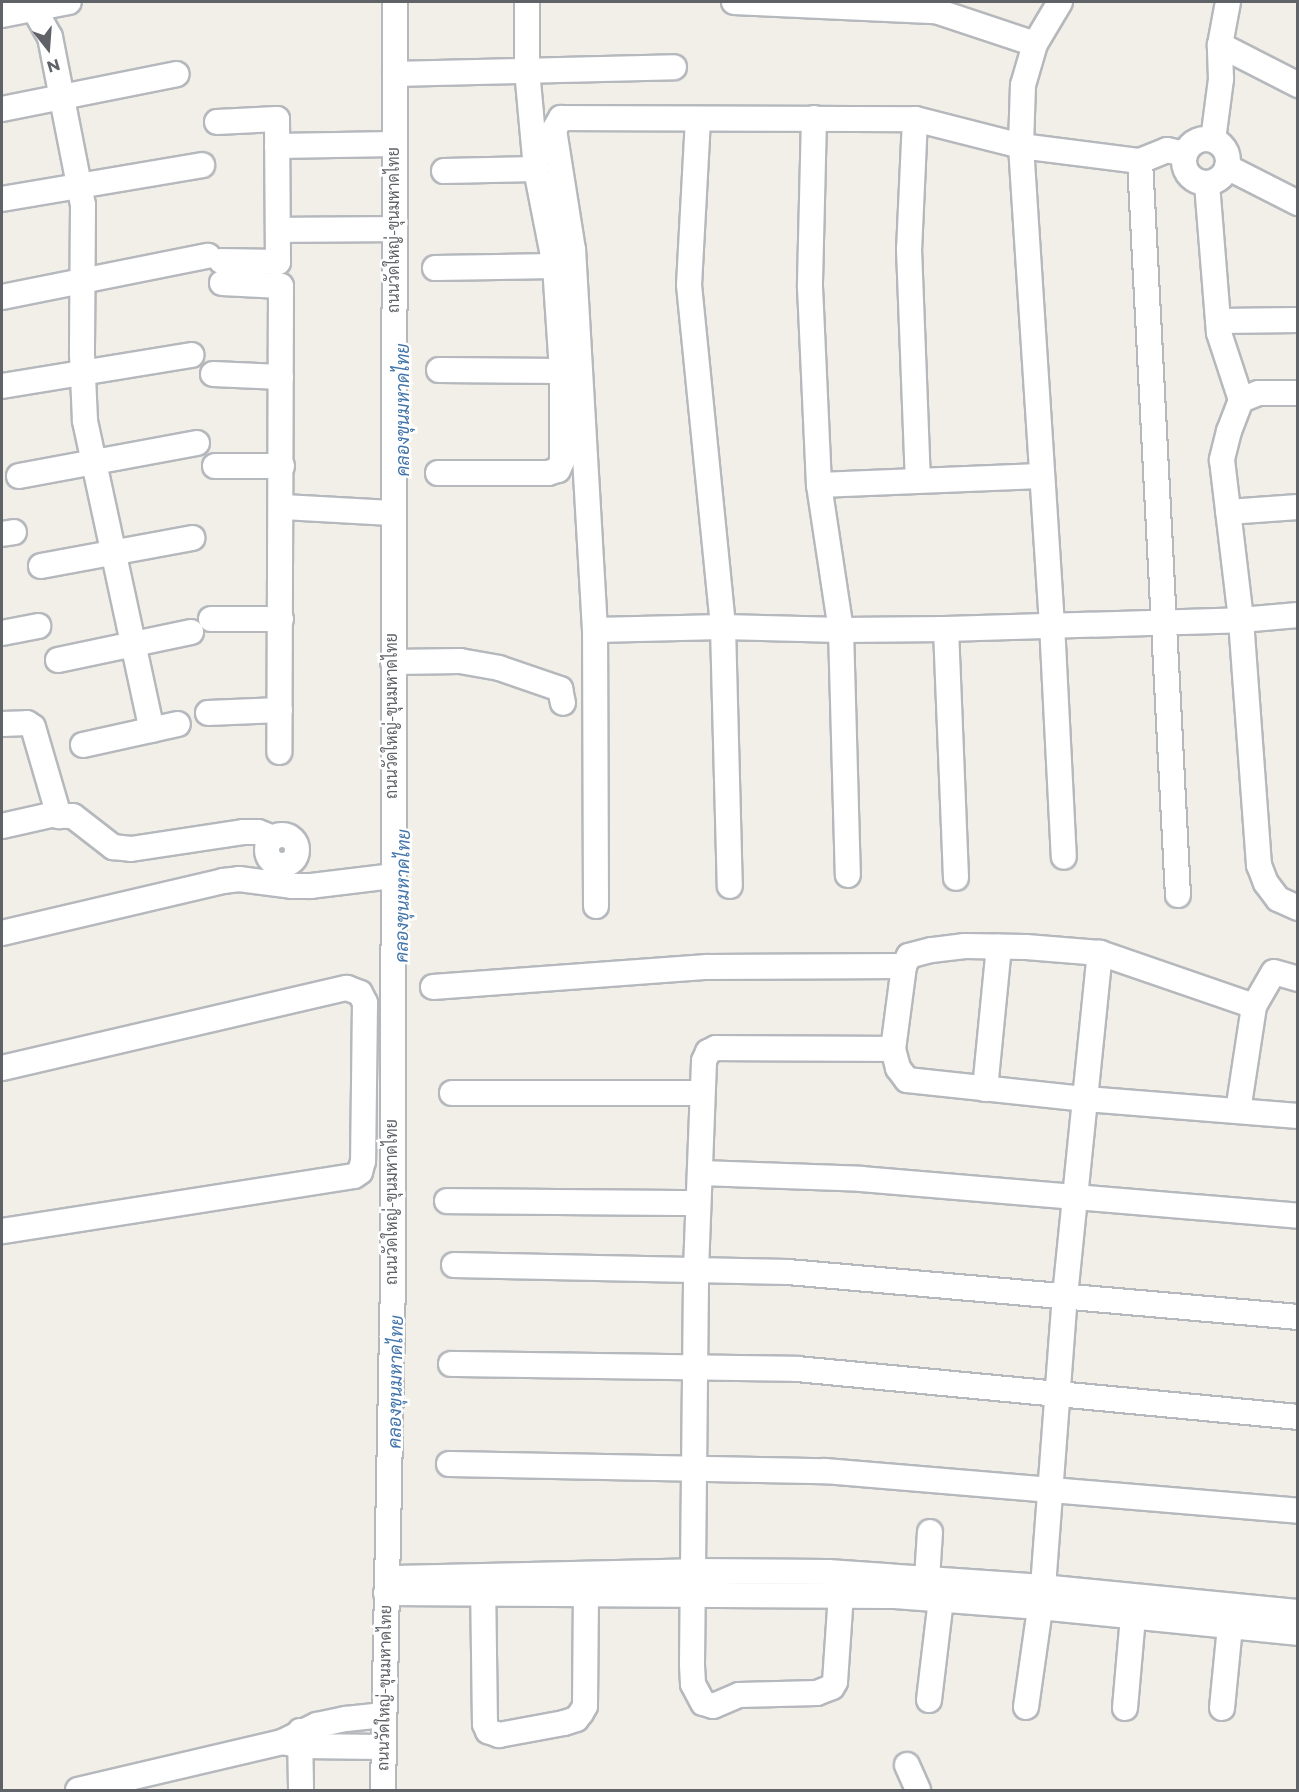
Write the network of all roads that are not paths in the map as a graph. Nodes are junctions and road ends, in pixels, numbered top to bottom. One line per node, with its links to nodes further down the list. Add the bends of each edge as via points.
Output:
1 (69, 2): 7 (street)
2 (395, 2): 14 (street, ถนนวัดใหญ่-ขุนมหาดไทย)
3 (527, 2): 12 (street)
4 (734, 2): 9 (street, via 936,11)
5 (1060, 2): 9 (street)
6 (1228, 2): 10 (street)
7 (32, 5): 8 (street); 16 (street, via 50,37)
8 (2, 15)
9 (1035, 44): 25 (street, via 1023,85)
10 (1220, 45): 15 (street); 22 (street, via 1221,79)
11 (674, 67): 12 (street)
12 (527, 71): 14 (street); 30 (street)
13 (177, 74): 16 (street)
14 (395, 74): 23 (street, ถนนวัดใหญ่-ขุนมหาดไทย)
15 (1298, 85)
16 (62, 97): 17 (street); 33 (street)
17 (2, 109)
18 (814, 118): 19 (street); 20 (street); 62 (street, via 810,287)
19 (698, 119): 76 (street, via 689,285); 78 (street, via 561,118 554,130 573,250)
20 (915, 119): 25 (street); 61 (street, via 909,249)
21 (217, 122): 24 (street, via 277,119)
22 (1213, 140): 26 (street, via 1196,141); 29 (street, via 1226,152)
23 (394, 144): 24 (street); 36 (street, ถนนวัดใหญ่-ขุนมหาดไทย)
24 (277, 146): 37 (street)
25 (1021, 146): 27 (street); 60 (street)
26 (1185, 154): 27 (street, via 1167,150); 32 (street, via 1186,171)
27 (1140, 161): 73 (street)
28 (202, 165): 33 (street)
29 (1227, 168): 32 (street, via 1216,181); 35 (street)
30 (536, 169): 31 (street); 39 (street)
31 (444, 171)
32 (1207, 184): 44 (street)
33 (79, 185): 34 (street); 41 (street, via 83,204)
34 (2, 199)
35 (1298, 203)
36 (394, 229): 37 (street); 66 (street, ถนนวัดใหญ่-ขุนมหาดไทย)
37 (278, 230): 38 (street, via 278,262)
38 (217, 266): 41 (street); 50 (street, via 280,286)
39 (555, 266): 40 (street); 47 (street)
40 (435, 268)
41 (82, 279): 42 (street); 48 (street)
42 (2, 297)
43 (1298, 320): 44 (street)
44 (1220, 321): 53 (street, via 1219,333)
45 (191, 355): 48 (street)
46 (439, 370): 47 (street)
47 (562, 371): 58 (street, via 562,461 558,470)
48 (83, 374): 51 (street); 55 (street, via 85,421)
49 (213, 374): 50 (street)
50 (281, 377): 57 (street)
51 (2, 386)
52 (1298, 393): 53 (street, via 1258,393)
53 (1241, 400): 65 (street, via 1222,460)
54 (197, 443): 55 (street)
55 (93, 462): 59 (street); 68 (street)
56 (216, 466): 57 (street)
57 (282, 466): 63 (street)
58 (438, 473)
59 (19, 476)
60 (1041, 476): 61 (street); 74 (street)
61 (918, 480): 62 (street)
62 (819, 485): 79 (street)
63 (282, 507): 66 (street); 71 (street)
64 (1298, 507): 65 (street)
65 (1228, 512): 72 (street)
66 (393, 513): 83 (street, ถนนวัดใหญ่-ขุนมหาดไทย)
67 (192, 538): 68 (street)
68 (112, 554): 69 (street); 81 (street)
69 (41, 566)
70 (1298, 615): 72 (street)
71 (281, 619): 81 (street, via 201,626); 85 (street)
72 (1241, 620): 73 (street); 102 (street, via 1259,865 1278,899)
73 (1162, 621): 74 (street); 100 (street)
74 (1052, 624): 77 (street); 94 (street)
75 (38, 626): 80 (street)
76 (723, 627): 78 (street); 79 (street); 99 (street)
77 (946, 629): 79 (street); 98 (street)
78 (595, 630): 101 (street)
79 (841, 630): 96 (street)
80 (2, 633)
81 (132, 645): 82 (street); 89 (street)
82 (58, 660)
83 (398, 661): 84 (street, via 460,661 500,668 552,684 560,689); 97 (street, ถนนวัดใหญ่-ขุนมหาดไทย)
84 (563, 704)
85 (280, 710): 86 (street); 91 (street)
86 (208, 713)
87 (2, 724): 92 (street, via 27,723 33,727)
88 (178, 724): 89 (street)
89 (152, 730): 90 (street)
90 (83, 745)
91 (279, 752)
92 (59, 816): 93 (street); 95 (street, via 73,816 113,847 131,849 243,832 273,838 288,836 296,843)
93 (2, 826)
94 (1064, 857)
95 (289, 875): 97 (street); 103 (street, via 262,881 223,881)
96 (848, 875)
97 (392, 876): 139 (street, ถนนวัดใหญ่-ขุนมหาดไทย)
98 (956, 878)
99 (730, 886)
100 (1178, 895)
101 (596, 906)
102 (1298, 908)
103 (2, 933)
104 (999, 947): 105 (street); 106 (street, via 965,946 920,952 909,956); 112 (street)
105 (1100, 953): 109 (street); 115 (street)
106 (904, 966): 108 (street, via 707,968); 110 (street)
107 (1298, 979): 109 (street, via 1274,972)
108 (433, 987)
109 (1254, 1006): 116 (street)
110 (893, 1049): 112 (street, via 898,1068 907,1080); 114 (street, via 712,1049 704,1061)
111 (2, 1068): 123 (street, via 347,988 360,993 365,1003 363,1161 360,1172 354,1176)
112 (986, 1089): 115 (street)
113 (452, 1093): 114 (street)
114 (702, 1093): 118 (street)
115 (1086, 1099): 116 (street); 119 (street)
116 (1238, 1111): 117 (street)
117 (1298, 1116)
118 (701, 1173): 119 (street, via 861,1179); 121 (street)
119 (1076, 1198): 122 (street); 126 (street)
120 (447, 1201): 121 (street)
121 (698, 1203): 125 (street)
122 (1298, 1216)
123 (2, 1231)
124 (454, 1265): 125 (street)
125 (696, 1270): 126 (street, via 788,1272); 129 (street)
126 (1065, 1296): 127 (street); 130 (street)
127 (1298, 1317)
128 (451, 1364): 129 (street)
129 (695, 1368): 130 (street, via 797,1369); 133 (street)
130 (1058, 1392): 131 (street); 134 (street)
131 (1298, 1417)
132 (448, 1464): 133 (street)
133 (694, 1469): 134 (street, via 825,1471); 138 (street)
134 (1052, 1488): 135 (street); 143 (street)
135 (1298, 1511)
136 (930, 1532): 137 (street)
137 (927, 1578): 138 (street, via 828,1572); 143 (street)
138 (694, 1582): 140 (street); 141 (street); 142 (street); 142 (street, via 693,1684 703,1703 713,1706 739,1695 817,1693 832,1688)
139 (392, 1585): 140 (street); 154 (street, ถนนวัดใหญ่-ขุนมหาดไทย)
140 (483, 1585): 141 (street); 141 (street, via 485,1724 488,1731 499,1735 564,1723 581,1713 585,1706)
141 (586, 1594)
142 (841, 1594): 144 (street)
143 (1041, 1597): 144 (street); 145 (street); 147 (street); 151 (street)
144 (941, 1600): 150 (street)
145 (1178, 1611): 146 (street); 147 (street); 148 (street)
146 (1298, 1612)
147 (1133, 1616): 152 (street)
148 (1230, 1626): 149 (street); 153 (street)
149 (1298, 1633)
150 (929, 1700)
151 (1026, 1707)
152 (1125, 1707)
153 (1222, 1708)
154 (384, 1715): 155 (street, via 346,1719); 156 (street, ถนนวัดใหญ่-ขุนมหาดไทย)
155 (295, 1740): 156 (street); 158 (street); 159 (street)
156 (383, 1747): 160 (street, ถนนวัดใหญ่-ขุนมหาดไทย)
157 (907, 1765): 161 (street)
158 (78, 1791)
159 (301, 1791)
160 (383, 1791)
161 (918, 1791)

